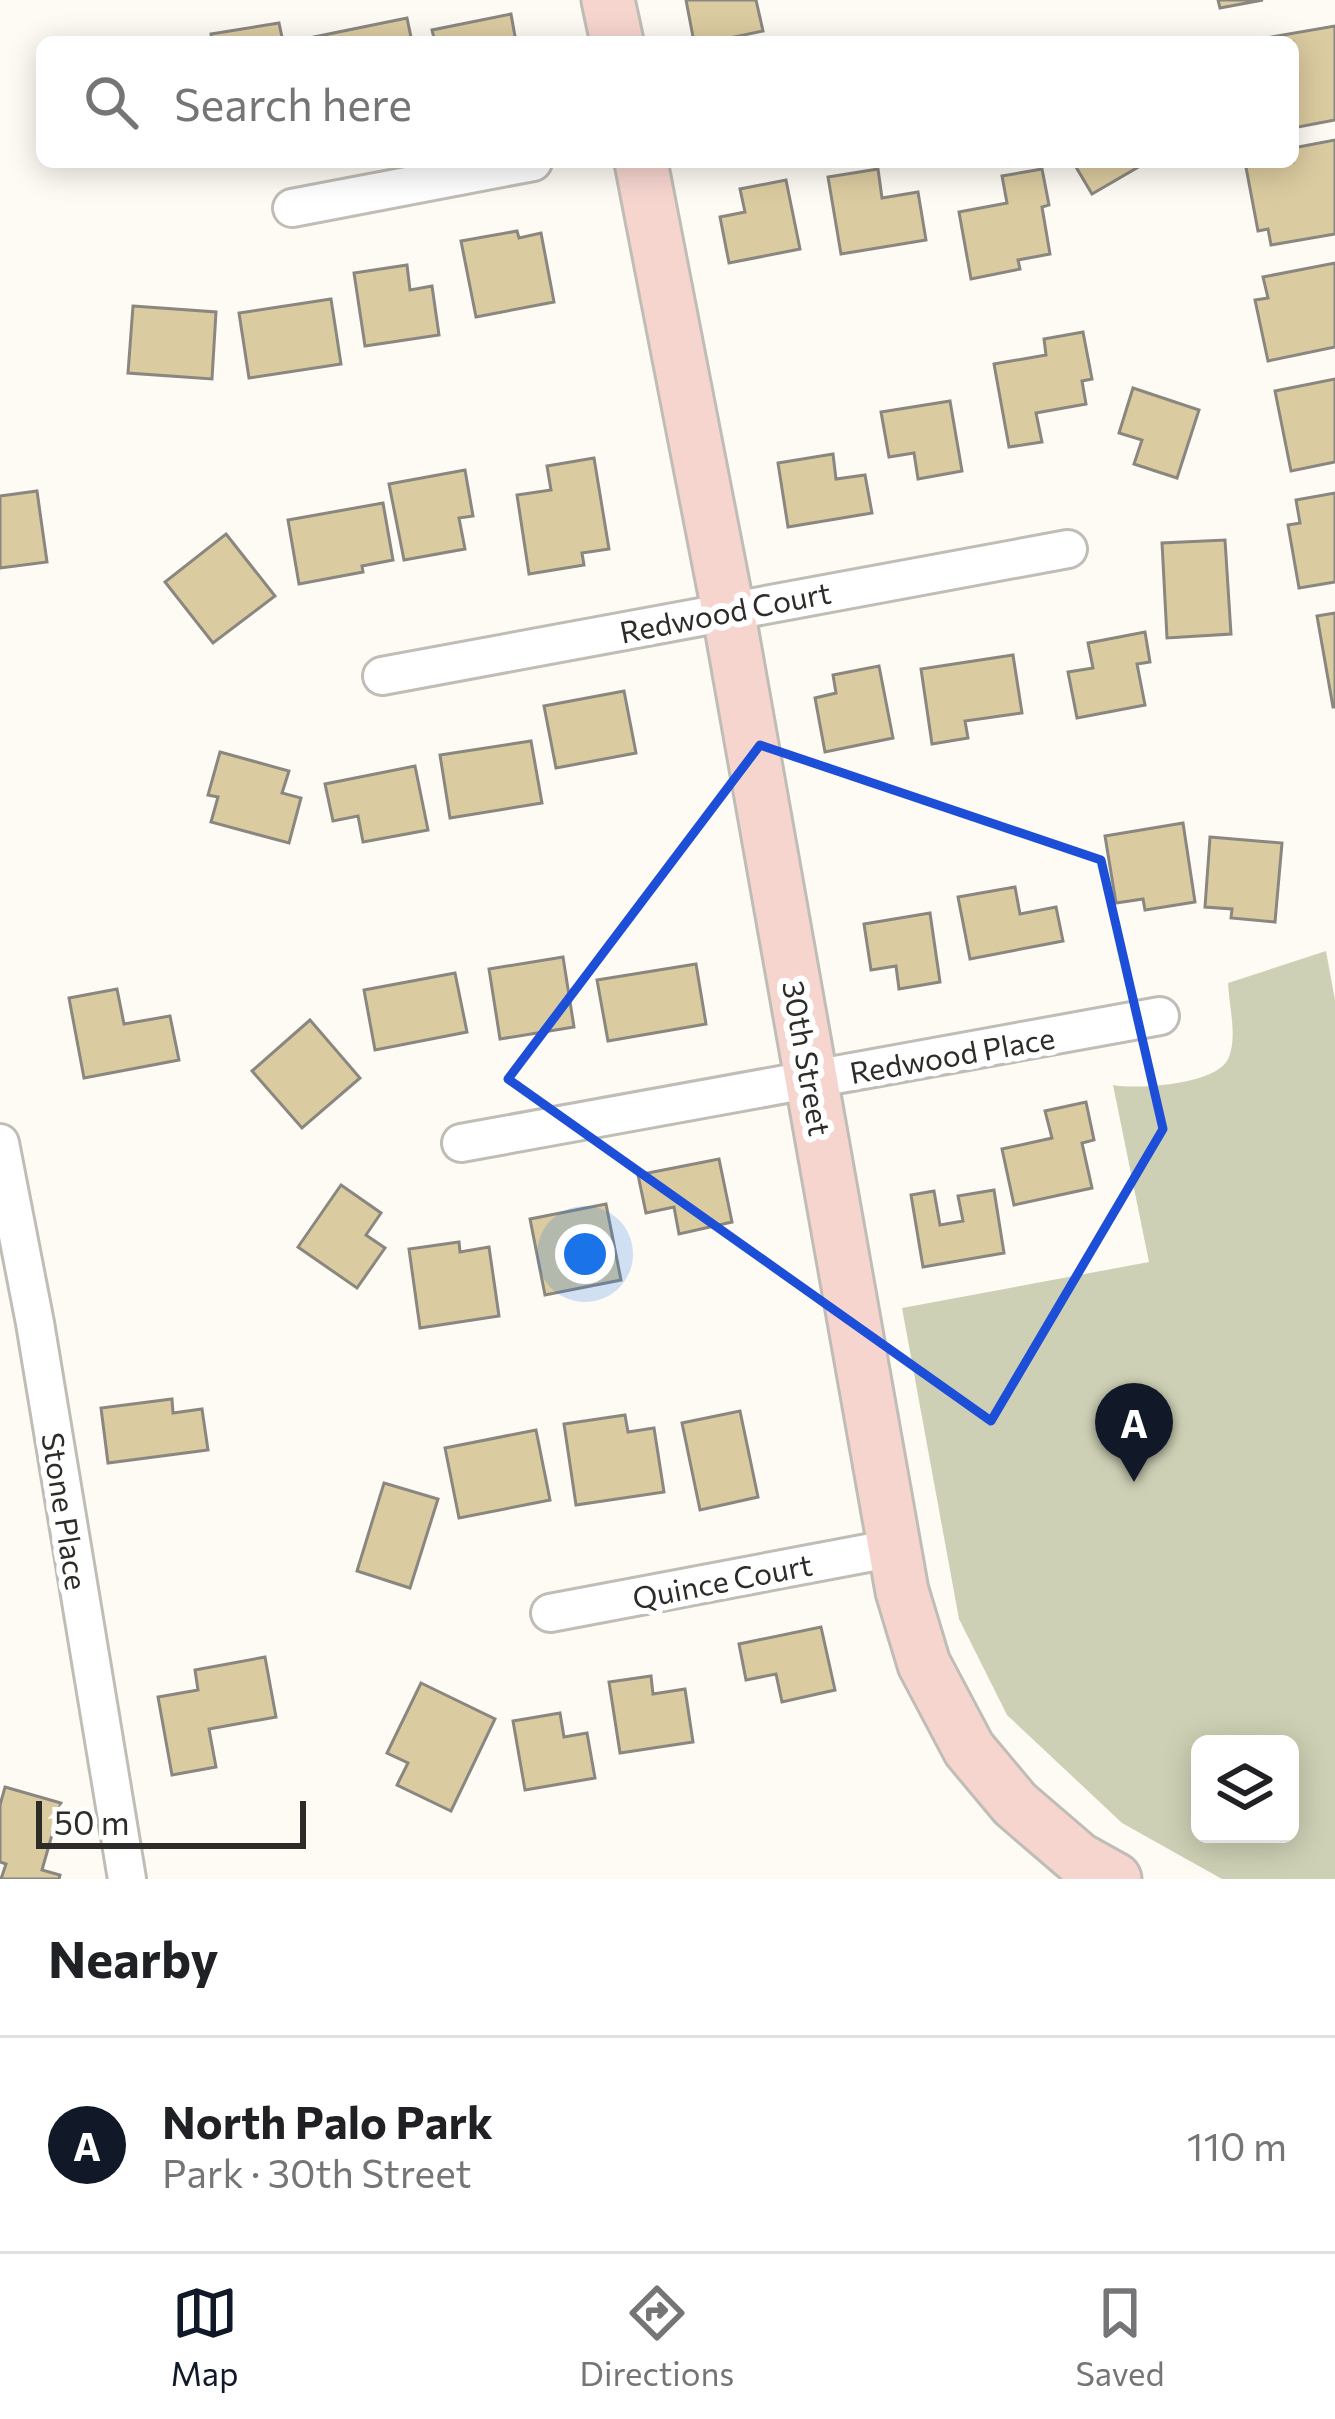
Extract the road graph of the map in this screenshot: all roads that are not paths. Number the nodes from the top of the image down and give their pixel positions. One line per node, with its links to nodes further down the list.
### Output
1 (608, 0): 2 (street)
2 (615, 36)
3 (502, 168): 5 (street)
4 (642, 168): 7 (street, 30th Street)
5 (292, 208)
6 (1068, 548): 7 (street, Redwood Court)
7 (728, 610): 8 (street, Redwood Court); 10 (street, 30th Street)
8 (382, 676)
9 (1160, 1016): 10 (street, Redwood Place)
10 (812, 1080): 12 (street, Redwood Place); 13 (street, 30th Street)
11 (0, 1143): 16 (street, Stone Place)
12 (461, 1144)
13 (894, 1548): 14 (street, Quince Court); 15 (street, 30th Street)
14 (550, 1613)
15 (1087, 1872)
16 (127, 1879)

